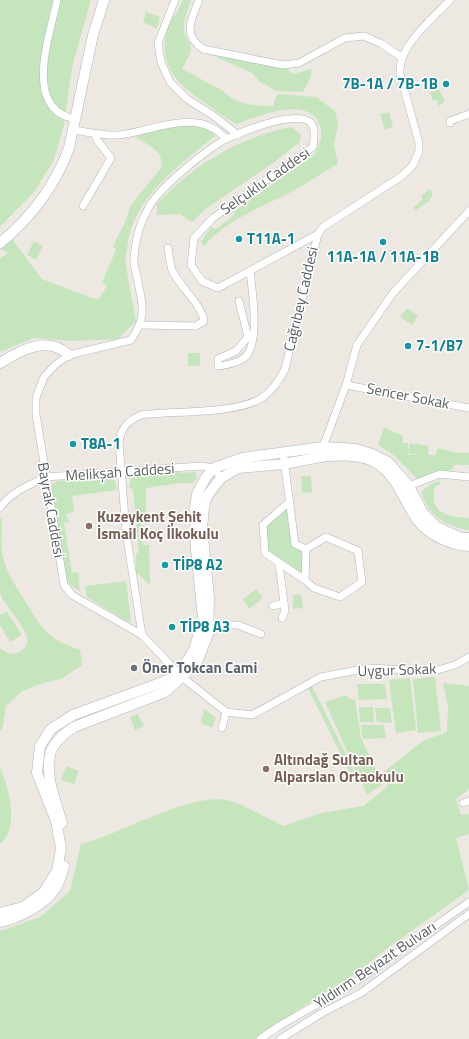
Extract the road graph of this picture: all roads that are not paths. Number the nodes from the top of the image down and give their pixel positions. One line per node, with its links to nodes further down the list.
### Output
1 (58, 0): 8 (street)
2 (104, 0): 8 (street)
3 (176, 0): 12 (street)
4 (199, 0): 6 (street)
5 (450, 0): 6 (street, Cağrıbey Caddesi)
6 (402, 57): 16 (street, Cağrıbey Caddesi)
7 (469, 114): 9 (street)
8 (75, 119): 10 (street)
9 (450, 123)
10 (73, 130): 11 (street); 17 (street)
11 (95, 134): 13 (street); 14 (street)
12 (238, 135): 13 (street, Selçuklu Caddesi); 19 (street, Selçuklu Caddesi)
13 (226, 140): 21 (street, Selçuklu Caddesi)
14 (83, 206)
15 (469, 211): 24 (street)
16 (318, 234): 19 (street, Selçuklu Caddesi); 30 (street, Cağrıbey Caddesi)
17 (0, 243)
18 (168, 248): 21 (street)
19 (250, 271): 20 (street)
20 (239, 301)
21 (140, 325): 22 (street)
22 (69, 355): 23 (street); 32 (street, Bayrak Caddesi)
23 (0, 363)
24 (346, 385): 25 (street, Sencer Sokak); 27 (street)
25 (469, 408)
26 (283, 452): 27 (street); 28 (street); 29 (street)
27 (325, 452): 28 (street); 34 (street)
28 (284, 464): 33 (street); 35 (street)
29 (214, 468): 30 (street, Melikşah Caddesi); 33 (street); 44 (street)
30 (121, 472): 32 (street, Melikşah Caddesi); 46 (street, Cağrıbey Caddesi)
31 (469, 476): 34 (street)
32 (46, 477): 36 (street, Melikşah Caddesi); 46 (street, Bayrak Caddesi)
33 (221, 478): 44 (street)
34 (405, 487): 37 (street)
35 (289, 502): 38 (street); 39 (street)
36 (0, 508)
37 (467, 543)
38 (306, 549): 40 (street); 40 (street)
39 (279, 562): 40 (street); 41 (street)
40 (305, 580)
41 (284, 603): 42 (street); 43 (street)
42 (273, 606)
43 (282, 618)
44 (205, 625): 45 (street); 48 (street)
45 (261, 634)
46 (142, 635): 48 (street, Bayrak Caddesi)
47 (469, 657): 50 (street, Uygur Sokak)
48 (181, 676): 49 (street); 50 (street)
49 (119, 704): 53 (street); 55 (street)
50 (226, 712): 51 (street)
51 (222, 728)
52 (469, 902): 56 (street, Yıldırım Beyazıt Bulvarı)
53 (0, 913)
54 (469, 914): 57 (street, Yıldırım Beyazıt Bulvarı)
55 (0, 922)
56 (260, 1039)
57 (280, 1039)

